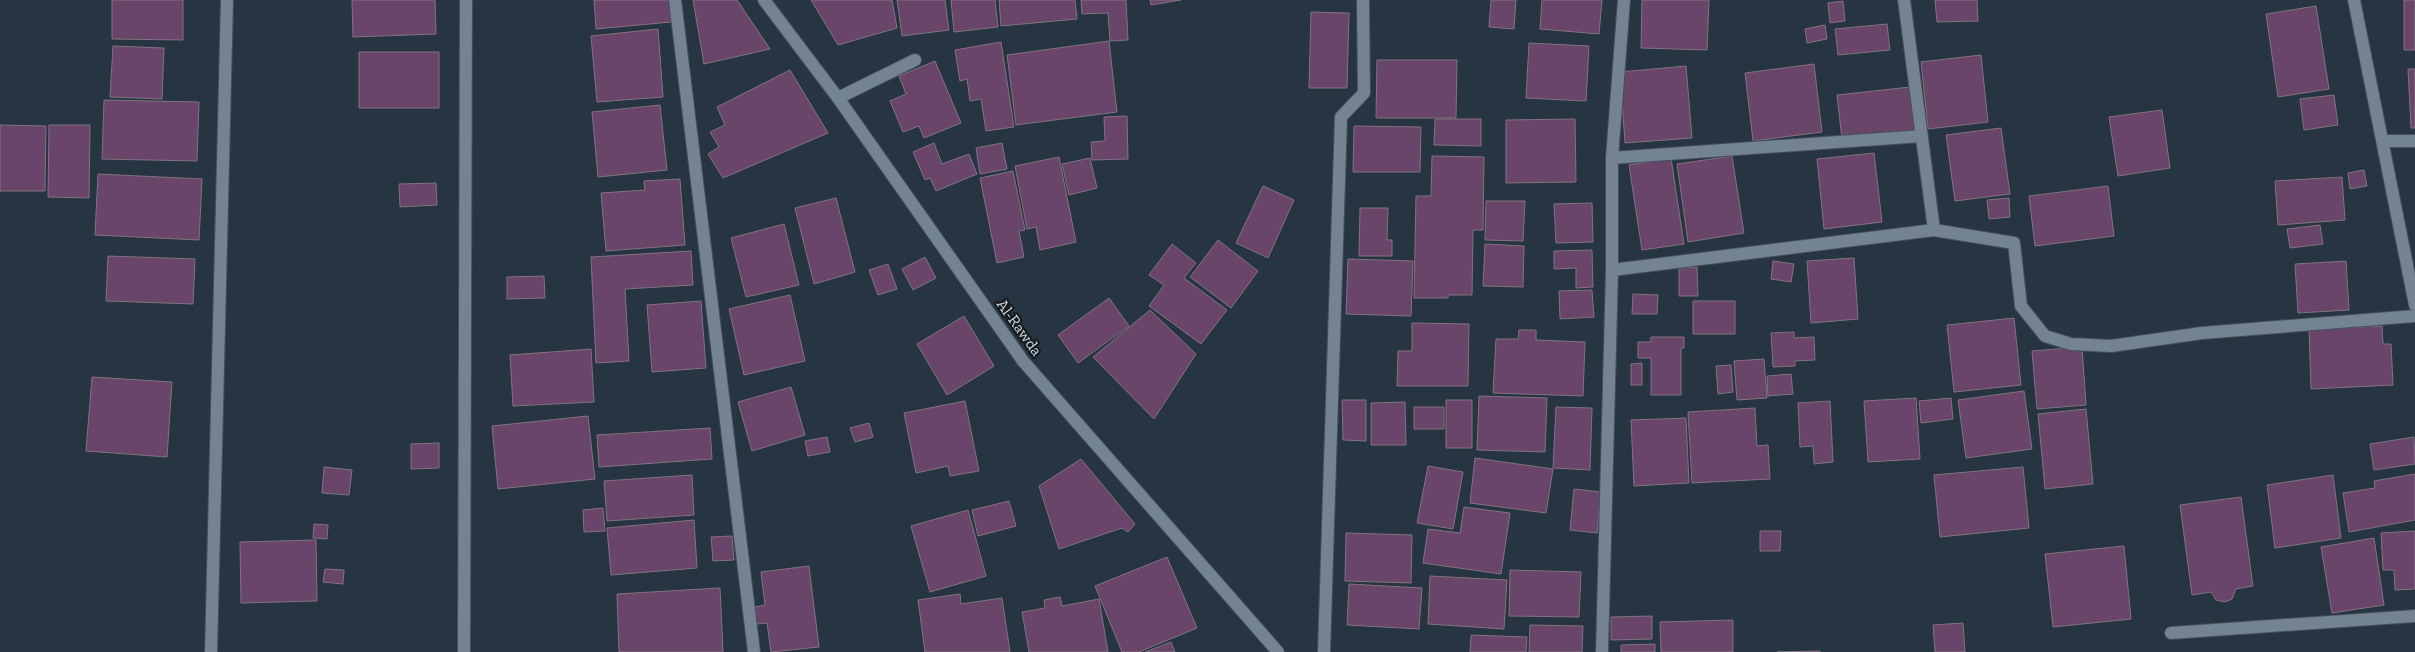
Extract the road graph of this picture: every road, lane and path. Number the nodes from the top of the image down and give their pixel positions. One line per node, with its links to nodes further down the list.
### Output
1 (227, 0): 22 (street)
2 (466, 0): 23 (street)
3 (675, 0): 24 (street)
4 (764, 0): 10 (street, Al-Rawda)
5 (1363, 0): 26 (street)
6 (1624, 0): 14 (street)
7 (1904, 0): 11 (street)
8 (2354, 0): 12 (street)
9 (915, 60): 10 (street)
10 (838, 98): 25 (street, Al-Rawda)
11 (1922, 136): 14 (street); 15 (street)
12 (2383, 141): 13 (street); 16 (street)
13 (2415, 141)
14 (1612, 158): 17 (street)
15 (1934, 230): 17 (street); 19 (street)
16 (2411, 265): 18 (street)
17 (1612, 270): 27 (street)
18 (2415, 305)
19 (2415, 316)
20 (2415, 616): 21 (street)
21 (2171, 633)
22 (211, 652)
23 (464, 652)
24 (754, 652)
25 (1278, 652)
26 (1324, 652)
27 (1602, 652)

